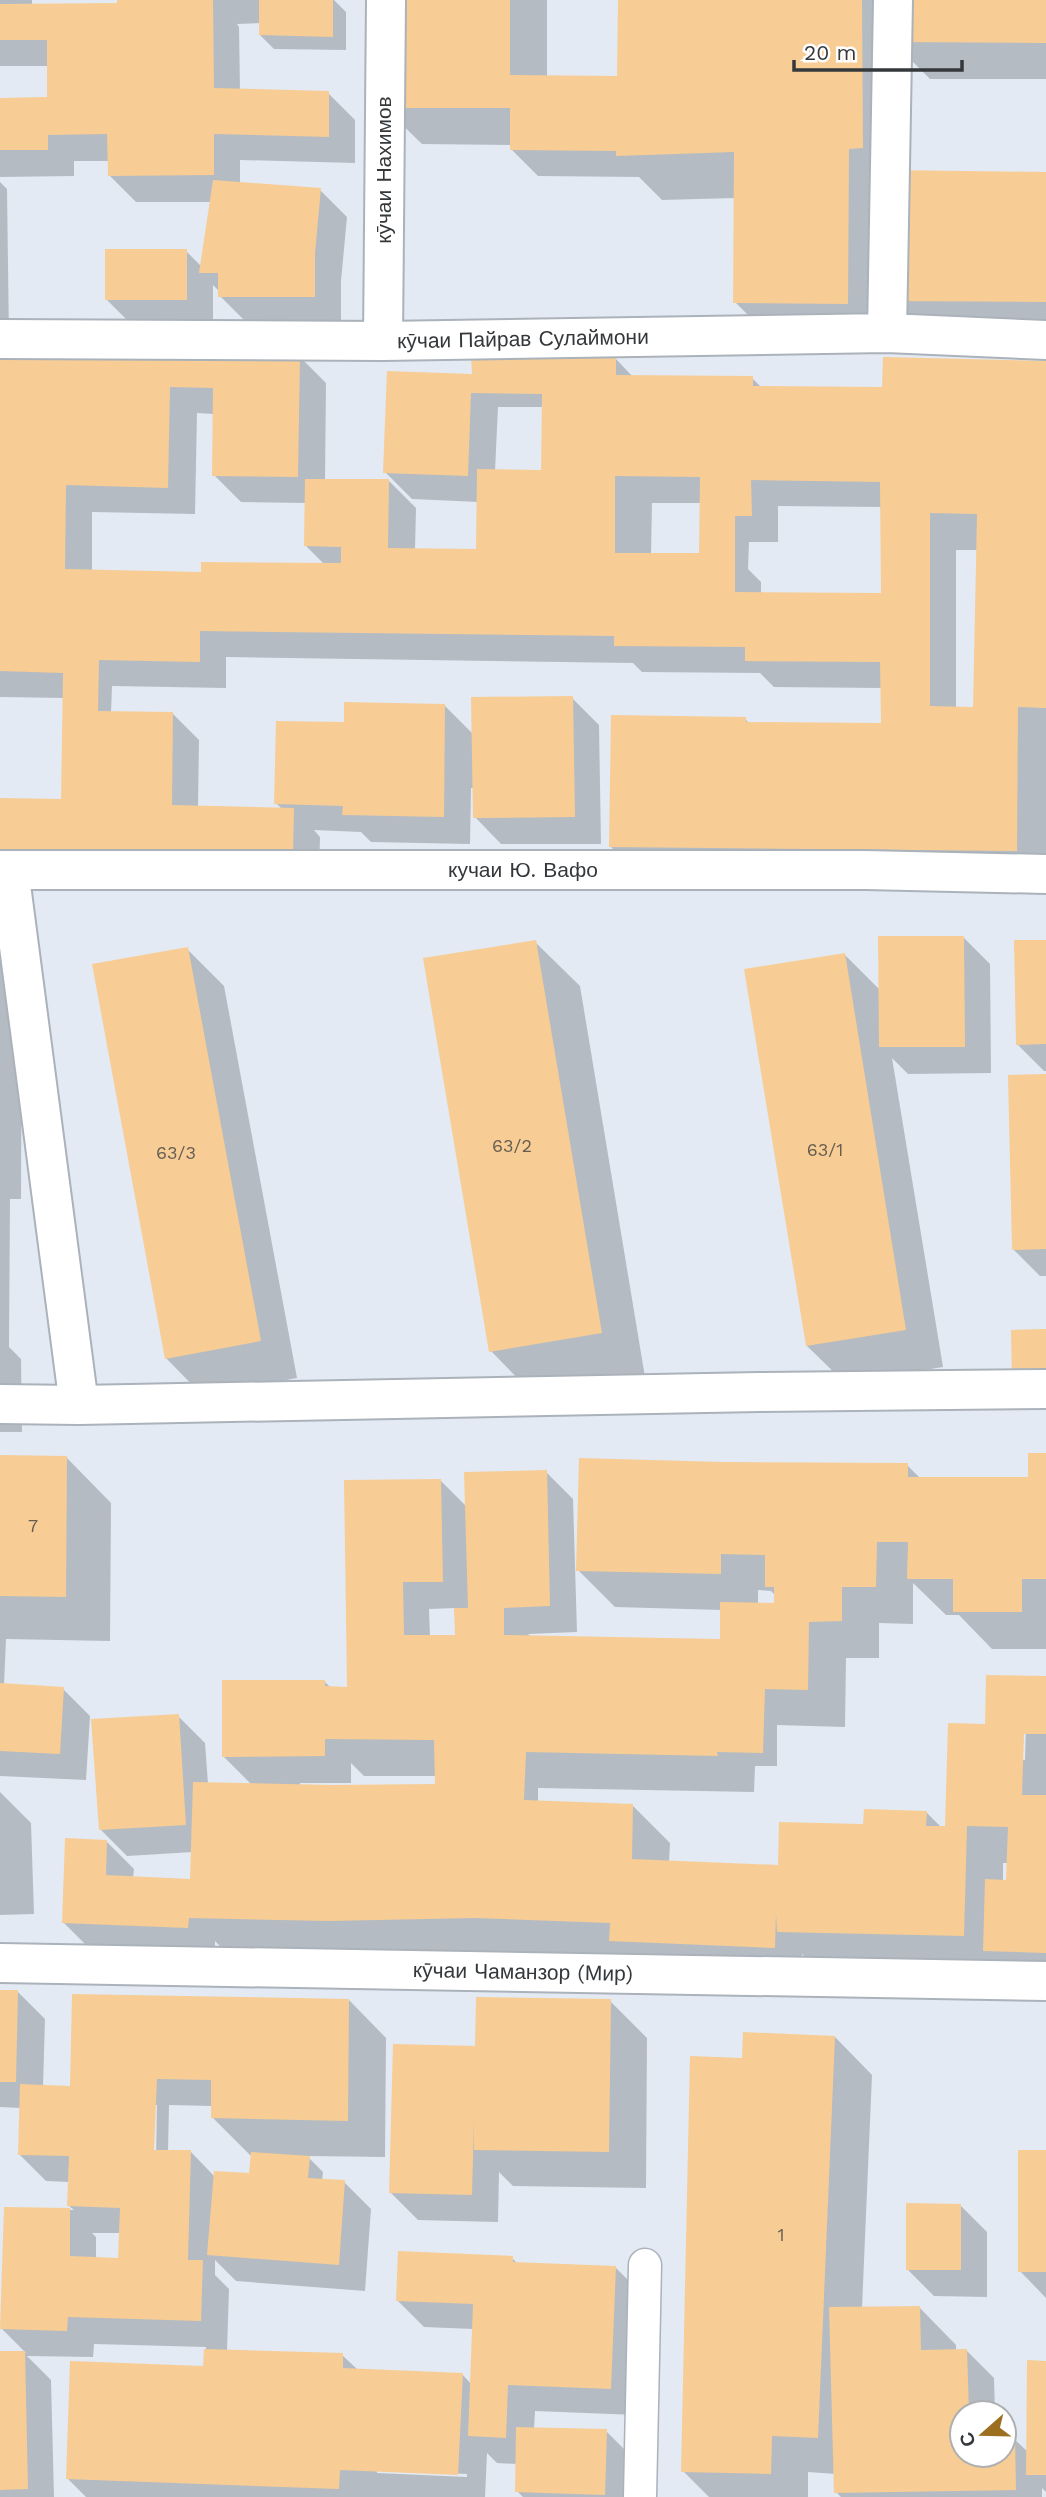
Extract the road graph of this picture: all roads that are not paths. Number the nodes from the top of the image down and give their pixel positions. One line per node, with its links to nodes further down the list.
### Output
1 (386, 0): 6 (street, кӯчаи Нахимов)
2 (892, 0): 3 (street)
3 (887, 333): 5 (street, кӯчаи Пайрав Сулаймони); 6 (street, кӯчаи Пайрав Сулаймони)
4 (0, 339): 6 (street, кӯчаи Пайрав Сулаймони)
5 (1046, 340)
6 (383, 341)
7 (5, 870): 8 (street, кучаи Ю. Вафо); 11 (street)
8 (1046, 874)
9 (1046, 1389): 11 (street)
10 (0, 1404): 11 (street)
11 (79, 1405)
12 (0, 1963): 13 (street, кӯчаи Чаманзор (Мир))
13 (1046, 1981)
14 (645, 2265): 15 (lane)
15 (640, 2497)

